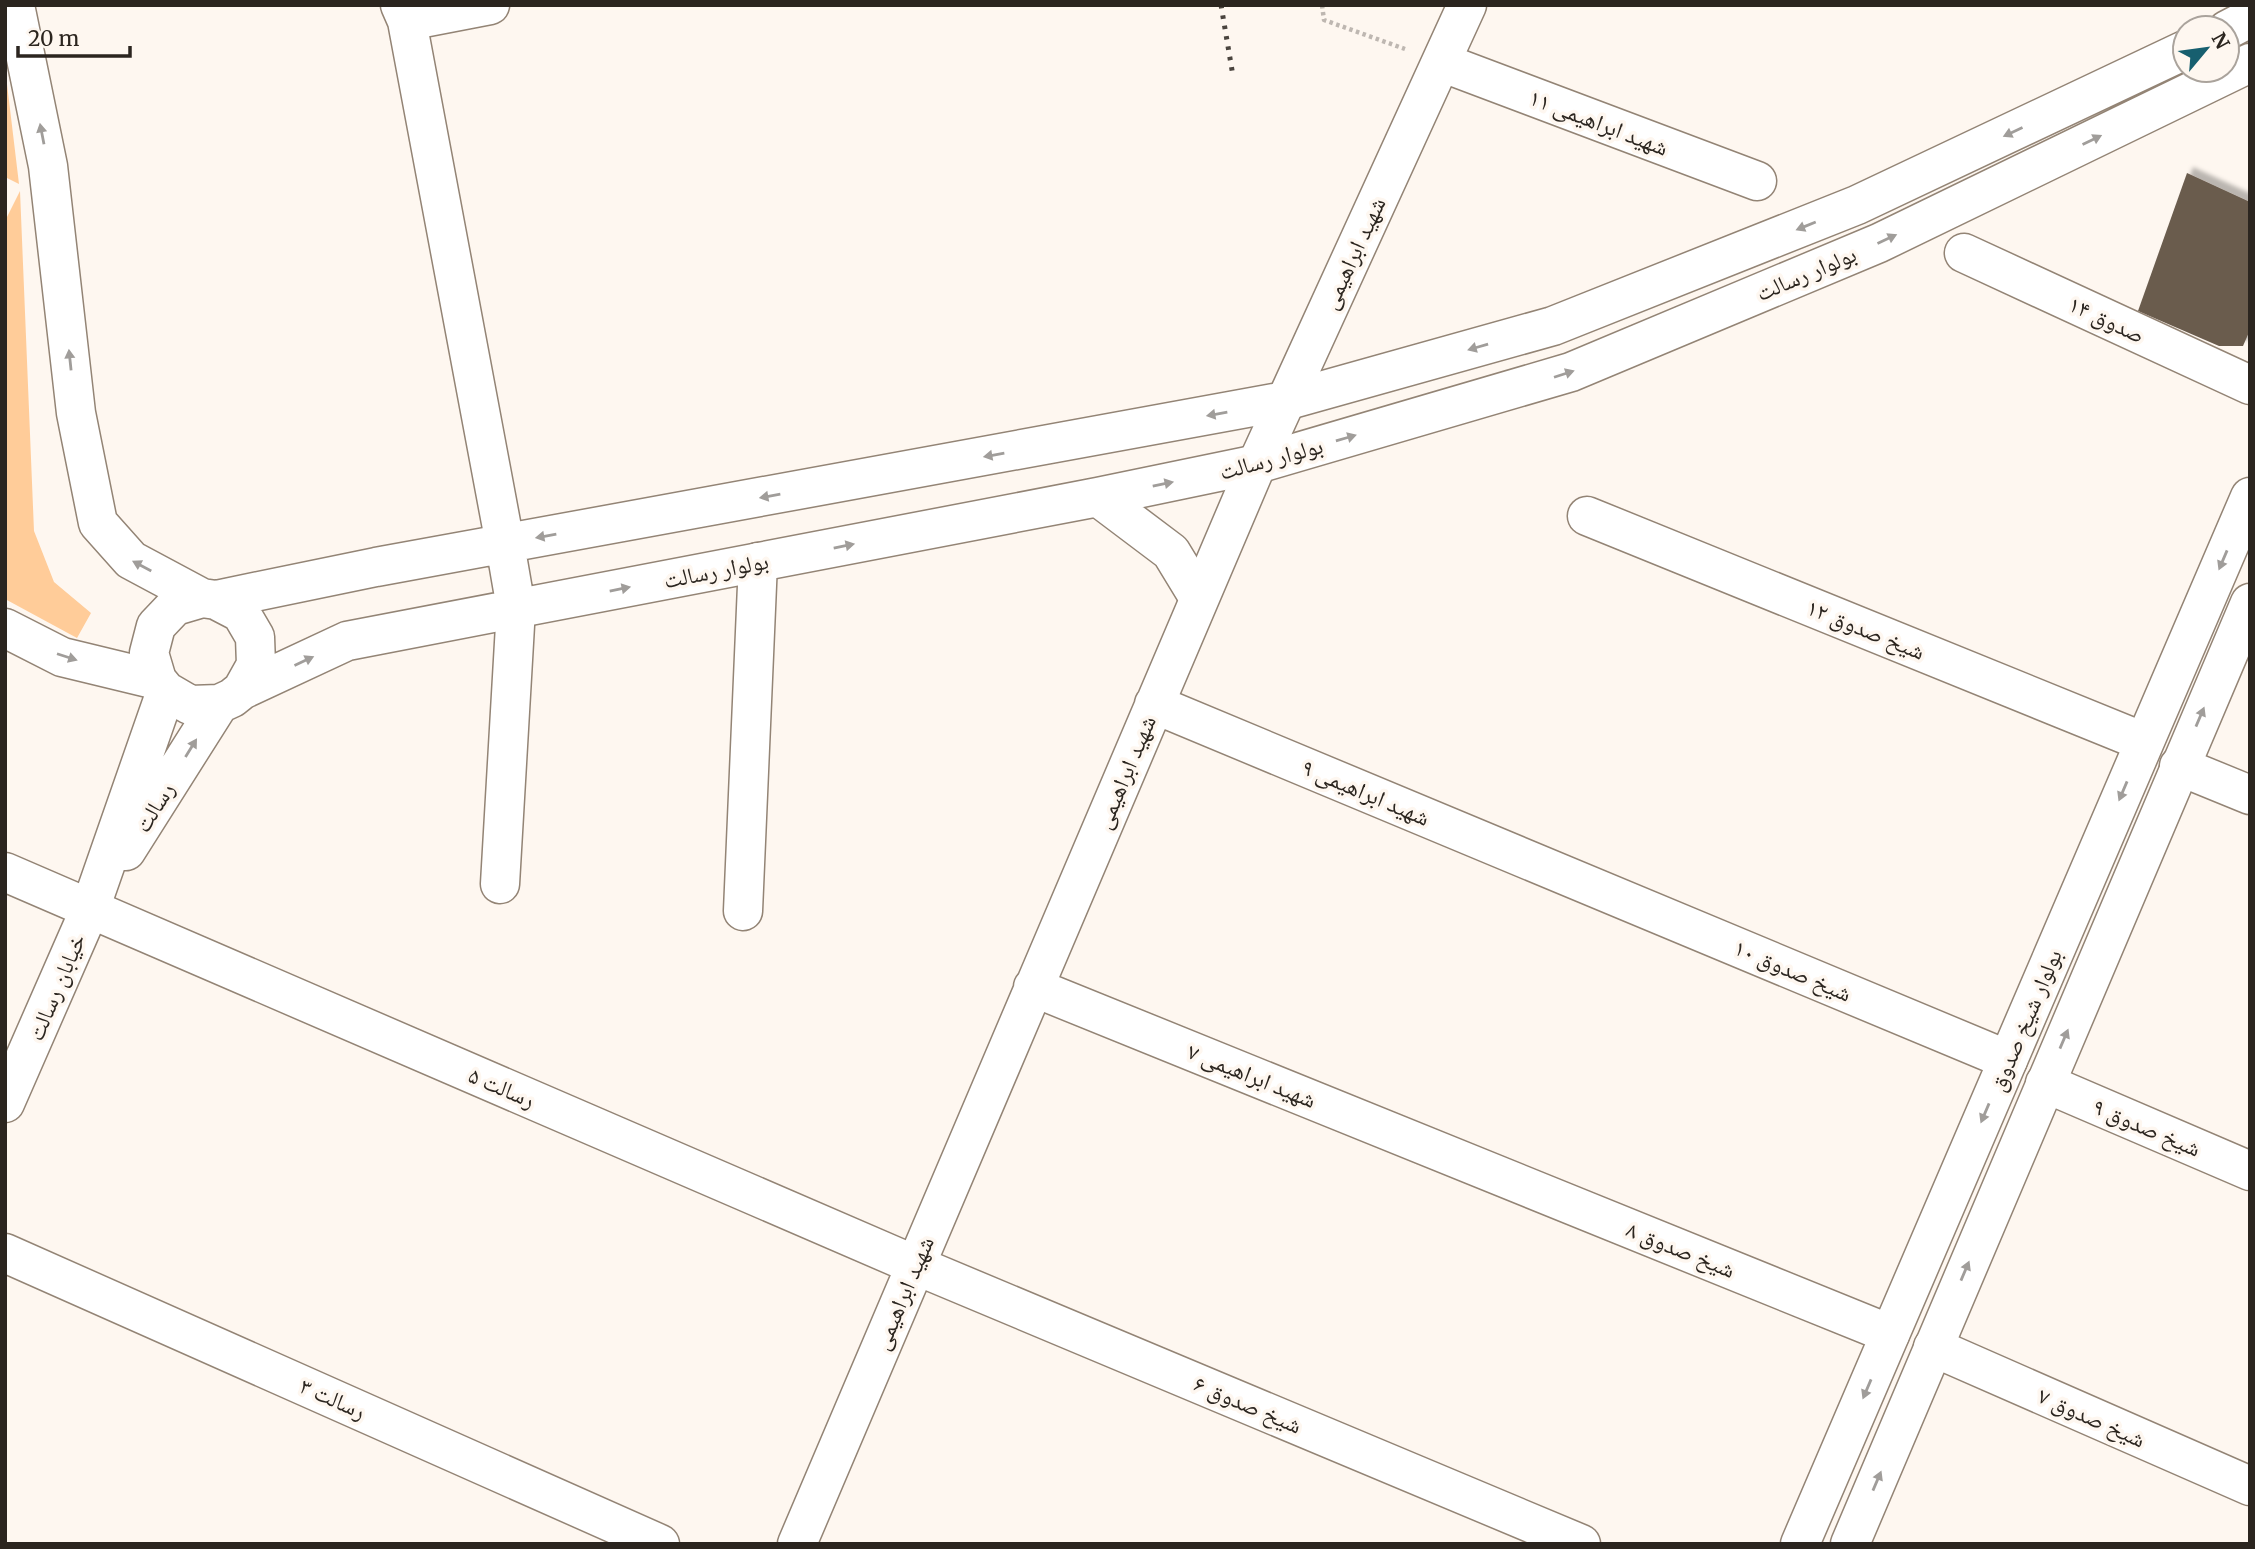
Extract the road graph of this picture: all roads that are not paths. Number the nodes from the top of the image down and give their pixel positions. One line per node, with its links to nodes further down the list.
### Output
1 (15, 5): 19 (street, one-way to 1)
2 (490, 5): 4 (street)
3 (1466, 5): 6 (street, شهید ابراهیمی)
4 (403, 13): 16 (street)
5 (2171, 57): 11 (street, بولوار رسالت, one-way to 11)
6 (1441, 62): 8 (street, شهید ابراهیمی ۱۱); 11 (street, شهید ابراهیمی)
7 (2250, 63): 12 (street, بولوار رسالت, one-way to 7)
8 (1758, 181)
9 (1964, 253): 10 (street, صدوق ۱۴)
10 (2250, 385)
11 (1284, 401): 12 (street, شهید ابراهیمی); 16 (street, بولوار رسالت, one-way to 16)
12 (1257, 464): 13 (street, بولوار رسالت, one-way to 12); 18 (street, شهید ابراهیمی)
13 (1098, 497): 17 (street, بولوار رسالت, one-way to 13); 18 (street)
14 (2250, 497): 26 (street, بولوار شیخ صدوق, one-way to 26)
15 (1587, 516): 26 (street, شیخ صدوق ۱۲)
16 (505, 544): 19 (street, بولوار رسالت); 21 (street)
17 (758, 562): 21 (street, بولوار رسالت, one-way to 17); 33 (street)
18 (1199, 598): 25 (street, شهید ابراهیمی)
19 (209, 599): 23 (street); 24 (street)
20 (2250, 603): 27 (street, بولوار شیخ صدوق, one-way to 20)
21 (516, 608): 24 (street, بولوار رسالت, one-way to 21); 31 (street)
22 (5, 628): 23 (street, one-way to 23)
23 (161, 686): 24 (street); 32 (street)
24 (230, 697): 32 (street, رسالت, one-way to 24)
25 (1154, 704): 30 (street, شهید ابراهیمی ۹); 34 (street, شهید ابراهیمی)
26 (2144, 742): 35 (street, بولوار شیخ صدوق, one-way to 35)
27 (2179, 766): 28 (street); 36 (street, بولوار شیخ صدوق, one-way to 27)
28 (2250, 795)
29 (5, 873): 32 (street, رسالت ۵)
30 (1577, 880): 35 (street, شیخ صدوق ۱۰)
31 (500, 884)
32 (90, 909): 37 (street, خیابان رسالت); 41 (street, رسالت ۵)
33 (743, 911)
34 (1033, 987): 38 (street, شهید ابراهیمی ۷); 41 (street, شهید ابراهیمی)
35 (2008, 1060): 42 (street, بولوار شیخ صدوق, one-way to 42)
36 (2045, 1083): 39 (street, شیخ صدوق ۹); 43 (street, بولوار شیخ صدوق, one-way to 36)
37 (5, 1103)
38 (1471, 1163): 42 (street, شیخ صدوق ۸)
39 (2250, 1171)
40 (5, 1253): 46 (street, رسالت ۳)
41 (915, 1265): 45 (street, شیخ صدوق ۶); 47 (street, شهید ابراهیمی)
42 (1890, 1335): 49 (street, بولوار شیخ صدوق, one-way to 49)
43 (1933, 1347): 44 (street, شیخ صدوق ۷); 50 (street, بولوار شیخ صدوق, one-way to 43)
44 (2250, 1486)
45 (1522, 1532): 48 (street, شیخ صدوق ۶)
46 (660, 1544)
47 (797, 1544)
48 (1581, 1544)
49 (1800, 1544)
50 (1850, 1544)

